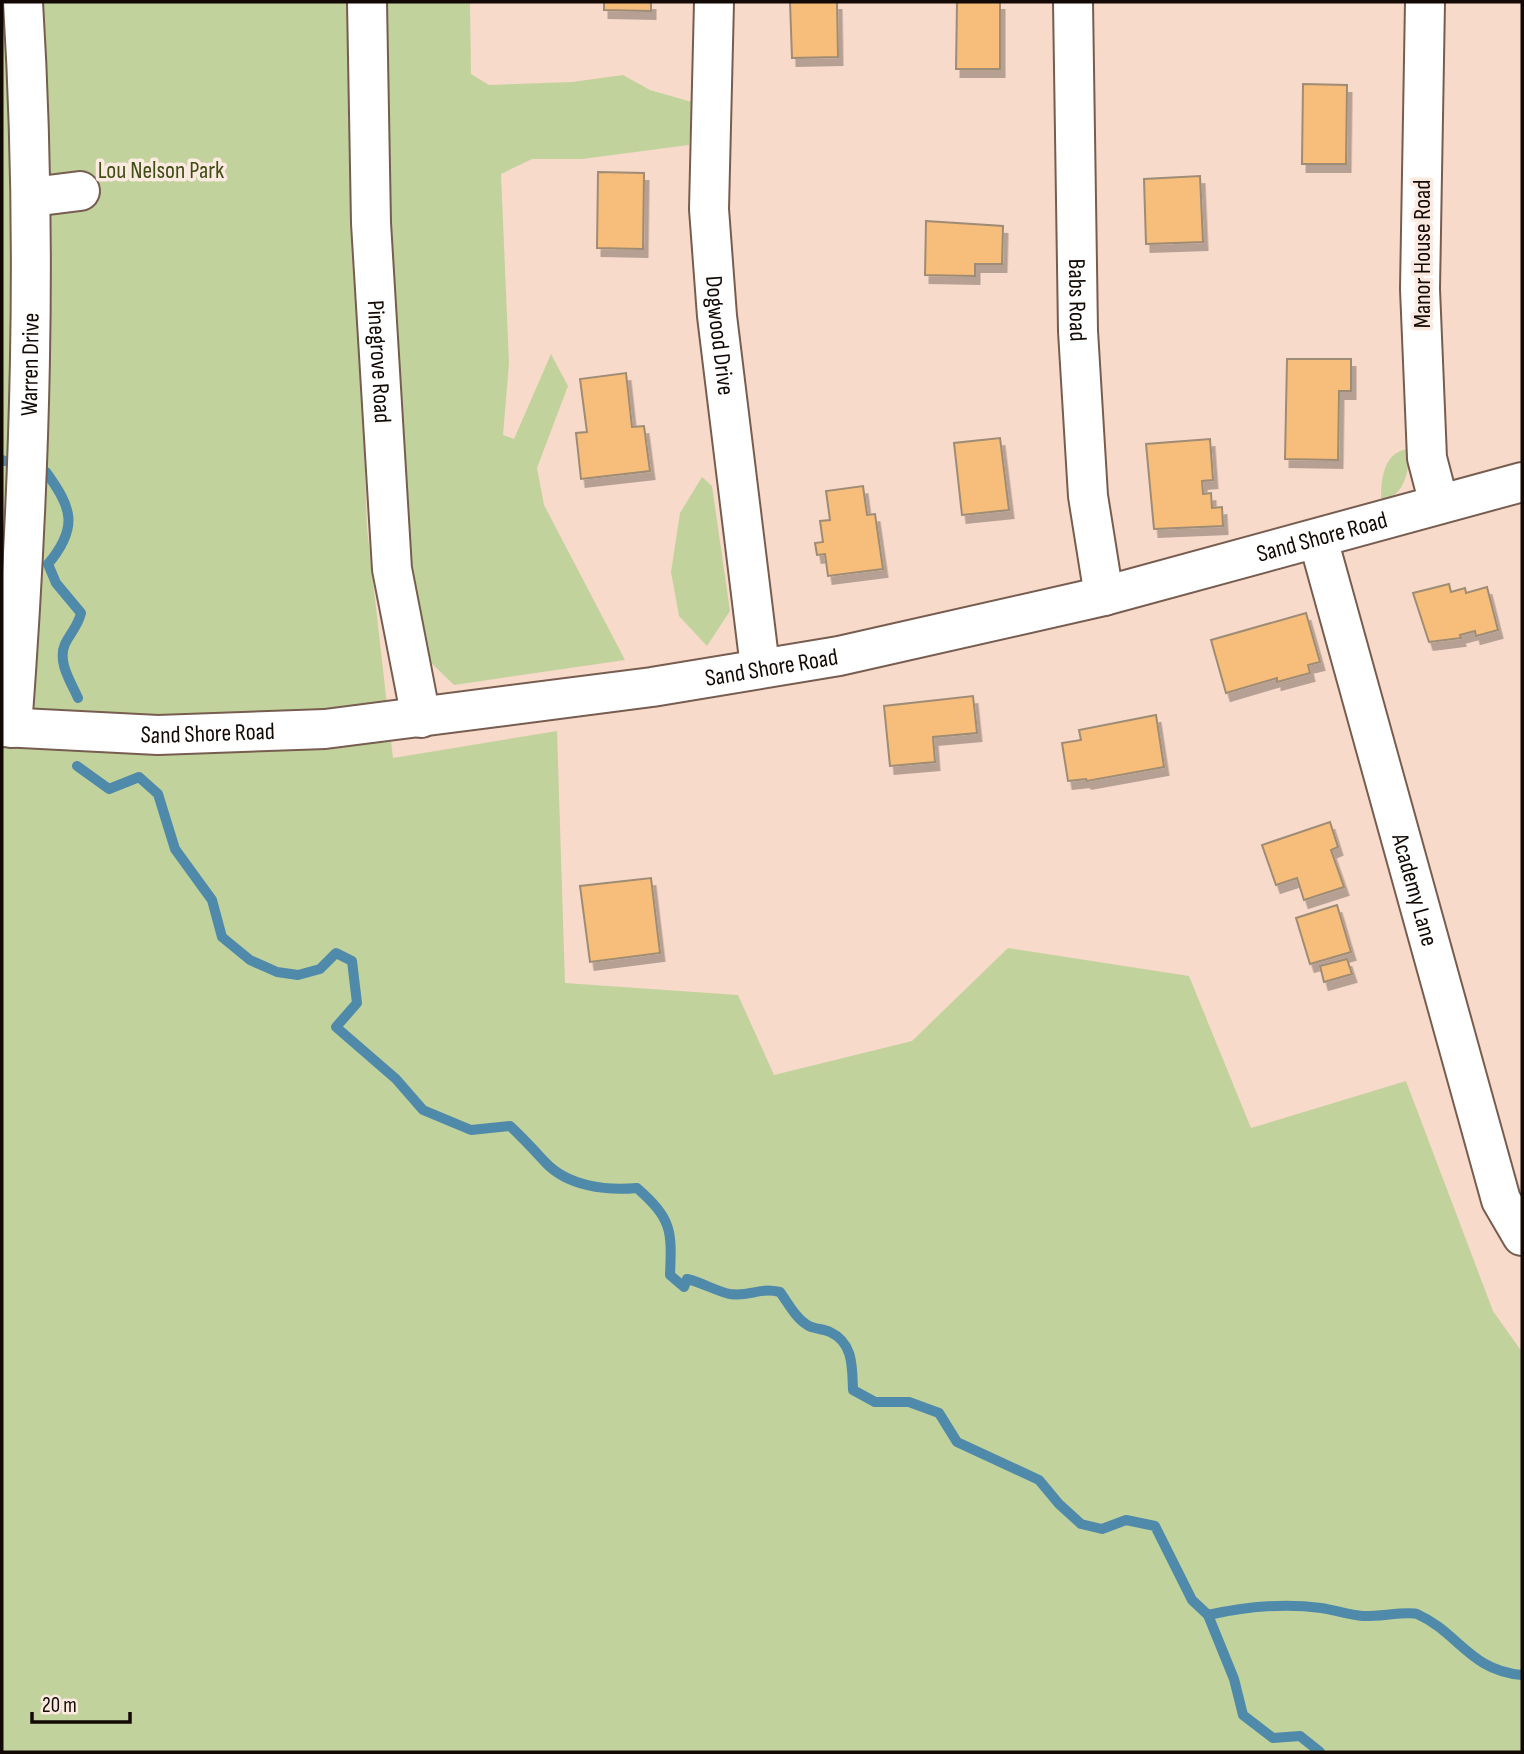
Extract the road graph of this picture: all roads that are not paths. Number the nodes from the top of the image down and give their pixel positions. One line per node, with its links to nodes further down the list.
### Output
1 (23, 2): 7 (street, Warren Drive)
2 (367, 2): 13 (street, Pinegrove Road)
3 (714, 2): 12 (street, Dogwood Drive)
4 (1073, 2): 11 (street, Babs Road)
5 (1425, 2): 9 (street, Manor House Road)
6 (80, 191): 7 (street)
7 (32, 197): 14 (street, Warren Drive)
8 (1522, 482): 9 (street, Sand Shore Road)
9 (1439, 504): 10 (street, Sand Shore Road)
10 (1318, 539): 11 (street, Sand Shore Road); 15 (street, Academy Lane)
11 (1104, 596): 12 (street, Sand Shore Road)
12 (760, 667): 13 (street, Sand Shore Road)
13 (422, 719): 14 (street, Sand Shore Road)
14 (7, 728)
15 (1522, 1236)

